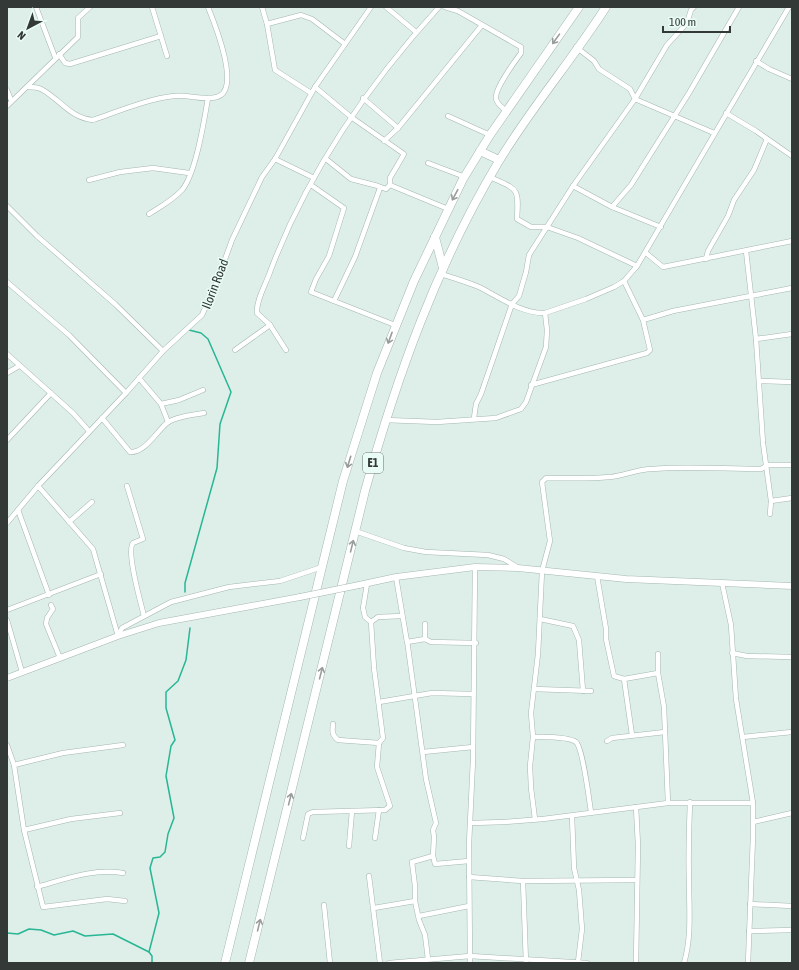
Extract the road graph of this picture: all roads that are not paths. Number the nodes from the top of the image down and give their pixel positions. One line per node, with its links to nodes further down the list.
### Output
1 (36, 7): 21 (street)
2 (90, 7): 21 (street)
3 (152, 7): 18 (street)
4 (208, 7): 29 (street)
5 (262, 7): 15 (street)
6 (371, 7): 19 (street, Ilorin Road)
7 (386, 7): 17 (street)
8 (439, 7): 17 (street)
9 (445, 7): 16 (street)
10 (579, 7): 34 (highway, E1, one-way to 34)
11 (739, 7): 37 (street)
12 (789, 7): 23 (street)
13 (602, 8): 20 (highway, E1)
14 (691, 8): 31 (street)
15 (267, 24): 19 (street); 28 (street)
16 (482, 25): 34 (street); 39 (street)
17 (416, 32): 30 (street)
18 (161, 36): 21 (street); 22 (street)
19 (345, 44): 26 (street, Ilorin Road)
20 (576, 47): 31 (street); 48 (highway, E1)
21 (57, 56): 25 (street)
22 (167, 56)
23 (756, 61): 24 (street); 35 (street)
24 (792, 79)
25 (28, 87): 29 (street); 32 (street)
26 (315, 87): 28 (street, Ilorin Road); 38 (street)
27 (7, 90): 32 (street)
28 (311, 93): 46 (street, Ilorin Road)
29 (208, 98): 50 (street)
30 (363, 98): 38 (street); 39 (street)
31 (635, 99): 37 (street); 57 (street)
32 (11, 100): 33 (street)
33 (7, 106)
34 (506, 111): 41 (highway, E1)
35 (726, 113): 40 (street); 42 (street)
36 (448, 116): 41 (street)
37 (674, 116): 40 (street); 60 (street)
38 (351, 117): 43 (street); 47 (street)
39 (398, 128): 43 (street)
40 (714, 133): 64 (street)
41 (490, 135): 44 (highway, E1)
42 (767, 139): 45 (street); 69 (street)
43 (384, 142): 56 (street)
44 (480, 151): 48 (highway); 51 (highway, E1)
45 (792, 156)
46 (275, 159): 53 (street); 86 (street, Ilorin Road)
47 (326, 159): 53 (street); 58 (street)
48 (499, 160): 52 (highway, E1)
49 (428, 163): 51 (street)
50 (189, 173): 54 (street); 62 (street)
51 (465, 177): 61 (highway, E1, one-way to 61)
52 (490, 177): 63 (street); 71 (highway, E1)
53 (314, 178): 55 (street)
54 (89, 180)
55 (310, 185): 76 (street); 80 (street)
56 (390, 185): 58 (street); 61 (street)
57 (574, 186): 60 (street); 63 (street)
58 (380, 188): 76 (street)
59 (7, 206): 86 (street)
60 (612, 207): 64 (street)
61 (448, 209): 65 (highway, E1)
62 (149, 214)
63 (547, 227): 70 (street); 77 (street)
64 (661, 227): 68 (street)
65 (435, 237): 71 (highway); 81 (highway, E1)
66 (792, 241): 67 (street)
67 (746, 251): 69 (street); 75 (street)
68 (646, 253): 69 (street); 70 (street)
69 (706, 259)
70 (637, 266): 72 (street)
71 (442, 271): 77 (street); 101 (highway, E1)
72 (624, 281): 78 (street); 79 (street)
73 (7, 282): 96 (street)
74 (792, 288): 75 (street)
75 (752, 296): 79 (street); 83 (street)
76 (334, 301): 81 (street)
77 (512, 304): 78 (street); 100 (street)
78 (545, 313): 93 (street)
79 (643, 320): 93 (street)
80 (270, 325): 84 (street); 85 (street)
81 (395, 325): 117 (highway, E1, one-way to 117)
82 (792, 334): 83 (street)
83 (756, 338): 91 (street)
84 (235, 350)
85 (286, 350)
86 (163, 351): 90 (street, Ilorin Road)
87 (7, 354): 88 (street)
88 (19, 366): 89 (street); 95 (street)
89 (7, 373)
90 (139, 378): 96 (street, Ilorin Road); 97 (street)
91 (760, 381): 92 (street); 106 (street)
92 (792, 382)
93 (531, 385): 100 (street)
94 (203, 390): 97 (street)
95 (51, 393): 103 (street); 104 (street)
96 (126, 393): 99 (street, Ilorin Road)
97 (161, 404): 102 (street)
98 (204, 412): 102 (street)
99 (102, 418): 102 (street); 103 (street, Ilorin Road)
100 (474, 418): 101 (street)
101 (385, 420): 116 (highway, E1)
102 (168, 422)
103 (89, 431): 107 (street, Ilorin Road)
104 (7, 440)
105 (792, 465): 106 (street)
106 (768, 466): 110 (street); 120 (street)
107 (38, 486): 112 (street, Ilorin Road); 114 (street)
108 (127, 486): 130 (street)
109 (792, 498): 110 (street)
110 (771, 501): 113 (street)
111 (92, 502): 114 (street)
112 (18, 510): 115 (street, Ilorin Road); 127 (street)
113 (770, 514)
114 (69, 522): 121 (street)
115 (7, 523)
116 (355, 531): 119 (street); 209 (highway, E1, one-way to 116)
117 (322, 567): 130 (street); 208 (highway, E1)
118 (475, 567): 119 (main road); 123 (main road); 139 (street)
119 (518, 568): 120 (main road)
120 (542, 571): 122 (main road); 132 (street)
121 (101, 574): 127 (street); 136 (street)
122 (597, 576): 124 (main road); 147 (street)
123 (396, 577): 125 (main road); 131 (street)
124 (722, 583): 126 (main road); 140 (street)
125 (367, 584): 134 (street); 136 (main road, bridge)
126 (792, 586)
127 (48, 595): 129 (street)
128 (51, 605): 143 (street)
129 (7, 610)
130 (144, 616): 136 (street)
131 (402, 616): 134 (street); 138 (street)
132 (540, 619): 148 (street); 149 (street)
133 (7, 620): 144 (street)
134 (371, 622): 153 (street)
135 (425, 624): 137 (street)
136 (118, 636): 143 (main road)
137 (426, 639): 138 (street); 139 (street)
138 (407, 640): 152 (street)
139 (476, 643): 151 (street)
140 (732, 653): 142 (street); 159 (street)
141 (658, 654): 145 (street)
142 (792, 657)
143 (60, 658): 144 (main road)
144 (22, 672): 146 (main road)
145 (658, 673): 147 (street); 155 (street)
146 (7, 678)
147 (624, 679): 157 (street)
148 (534, 689): 149 (street); 158 (street)
149 (583, 690): 150 (street)
150 (591, 691)
151 (473, 694): 152 (street); 164 (street)
152 (416, 696): 153 (street); 165 (street)
153 (379, 702): 161 (street)
154 (333, 724): 161 (street)
155 (665, 732): 157 (street); 168 (street)
156 (792, 732): 159 (street)
157 (632, 735): 160 (street)
158 (532, 737): 173 (street); 177 (street)
159 (743, 737): 169 (street)
160 (607, 741)
161 (379, 742): 171 (street)
162 (7, 745): 166 (street)
163 (123, 745): 166 (street)
164 (473, 748): 165 (street); 179 (street)
165 (423, 752): 184 (street)
166 (11, 762): 180 (street)
167 (690, 802): 168 (street); 169 (street); 216 (street)
168 (668, 803): 170 (street)
169 (753, 803): 178 (street)
170 (636, 807): 173 (street); 189 (street)
171 (379, 810): 172 (street); 182 (street)
172 (352, 812): 181 (street); 183 (street)
173 (591, 812): 176 (street)
174 (120, 813): 180 (street)
175 (792, 813): 178 (street)
176 (572, 816): 177 (street); 191 (street)
177 (535, 819): 179 (street)
178 (753, 822): 195 (street)
179 (471, 823): 185 (street)
180 (24, 830): 192 (street)
181 (302, 838)
182 (375, 838)
183 (349, 846)
184 (432, 856): 185 (street); 194 (street)
185 (469, 861): 188 (street)
186 (123, 872): 192 (street)
187 (369, 876): 199 (street)
188 (469, 877): 190 (street); 197 (street)
189 (636, 880): 191 (street); 215 (street)
190 (524, 881): 191 (street); 206 (street)
191 (577, 881): 207 (street)
192 (37, 887): 193 (street)
193 (124, 901)
194 (415, 901): 199 (street); 200 (street)
195 (750, 904): 198 (street); 202 (street)
196 (324, 905): 210 (street)
197 (469, 906): 200 (street); 203 (street)
198 (792, 906)
199 (374, 908): 211 (street)
200 (419, 916): 204 (street)
201 (792, 930): 202 (street)
202 (749, 931): 217 (street)
203 (470, 956): 204 (street); 205 (street); 213 (street)
204 (428, 959): 212 (street)
205 (506, 961): 206 (street)
206 (526, 961): 207 (street)
207 (578, 962): 214 (street)
208 (225, 963)
209 (249, 963)
210 (330, 963)
211 (380, 963)
212 (389, 963)
213 (470, 963)
214 (587, 963)
215 (636, 963)
216 (684, 963)
217 (748, 963)

